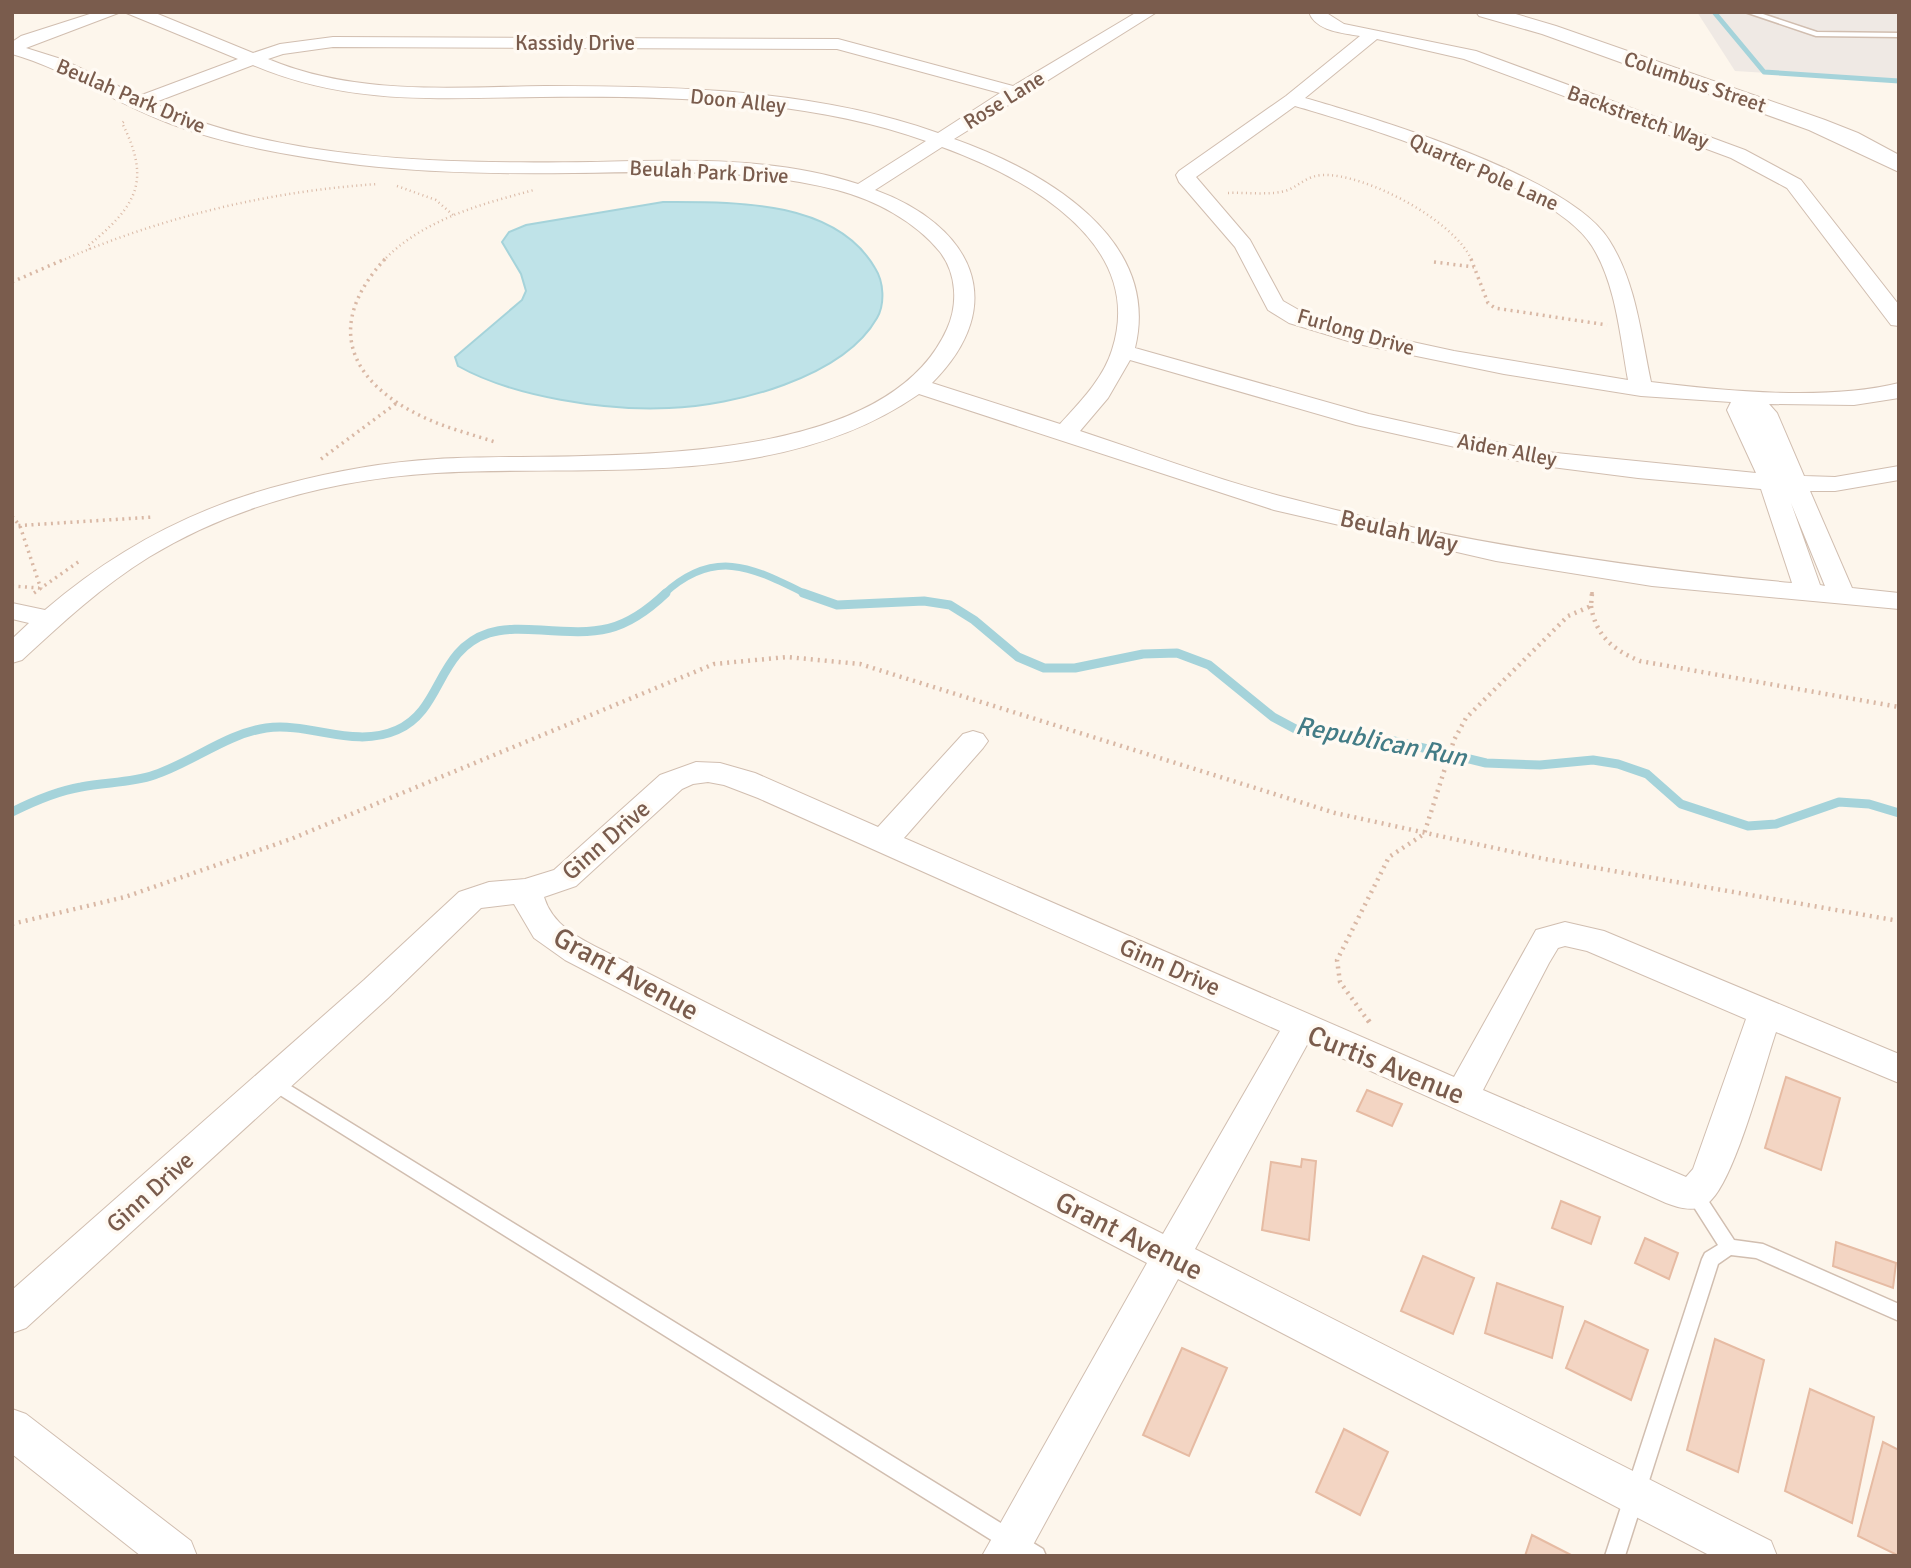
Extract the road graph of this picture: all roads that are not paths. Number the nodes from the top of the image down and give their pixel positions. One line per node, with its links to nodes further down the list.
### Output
1 (113, 12): 10 (street)
2 (132, 12): 11 (street, Doon Alley)
3 (1149, 12): 12 (street, Rose Lane)
4 (1317, 12): 8 (street, Backstretch Way)
5 (1486, 12): 17 (street, Columbus Street)
6 (1514, 12): 16 (street, Columbus Street)
7 (1749, 12): 9 (lane)
8 (1372, 35): 13 (street, Furlong Drive); 19 (street, Backstretch Way)
9 (1899, 35)
10 (12, 49): 14 (street, Beulah Park Drive)
11 (250, 60): 12 (street, Kassidy Drive); 14 (street, Kassidy Drive); 15 (street, Doon Alley)
12 (1015, 92): 15 (street, Rose Lane)
13 (1292, 100): 22 (street, Quarter Pole Lane); 22 (street, Furlong Drive)
14 (139, 102): 18 (street, Beulah Park Drive)
15 (940, 141): 18 (street, Rose Lane); 20 (street, Doon Alley)
16 (1899, 152)
17 (1899, 165)
18 (860, 191): 21 (street, Beulah Park Drive)
19 (1899, 320)
20 (1125, 352): 25 (street, Doon Alley); 27 (street, Aiden Alley)
21 (916, 385): 25 (street, Beulah Way); 32 (street, Beulah Park Drive)
22 (1641, 389): 24 (street, Furlong Drive)
23 (1899, 390): 24 (street)
24 (1745, 397): 27 (street)
25 (1065, 433): 28 (street, Beulah Way)
26 (1899, 473): 27 (street, Aiden Alley)
27 (1781, 482): 28 (street); 29 (street)
28 (1809, 593): 29 (street, Beulah Way)
29 (1842, 595): 30 (street, Beulah Way)
30 (1899, 601)
31 (12, 611): 32 (street)
32 (48, 620): 33 (street, Beulah Park Drive)
33 (12, 654)
34 (973, 741): 35 (street)
35 (883, 841): 36 (street, Ginn Drive); 38 (street, Ginn Drive)
36 (526, 891): 40 (street, Ginn Drive); 44 (street, Grant Avenue)
37 (1765, 1014): 39 (street); 41 (street); 42 (street)
38 (1301, 1024): 41 (street, Curtis Avenue); 44 (street, Curtis Avenue)
39 (1899, 1069)
40 (273, 1082): 46 (street, Ginn Drive); 49 (lane)
41 (1462, 1095): 42 (street, Curtis Avenue)
42 (1693, 1193): 43 (lane)
43 (1729, 1247): 45 (lane); 48 (lane)
44 (1170, 1257): 48 (street, Grant Avenue); 49 (street, Curtis Avenue)
45 (1899, 1313)
46 (12, 1315)
47 (12, 1429): 50 (street)
48 (1636, 1493): 51 (lane); 52 (street, Grant Avenue)
49 (1017, 1551)
50 (176, 1556)
51 (1615, 1556)
52 (1756, 1556)

